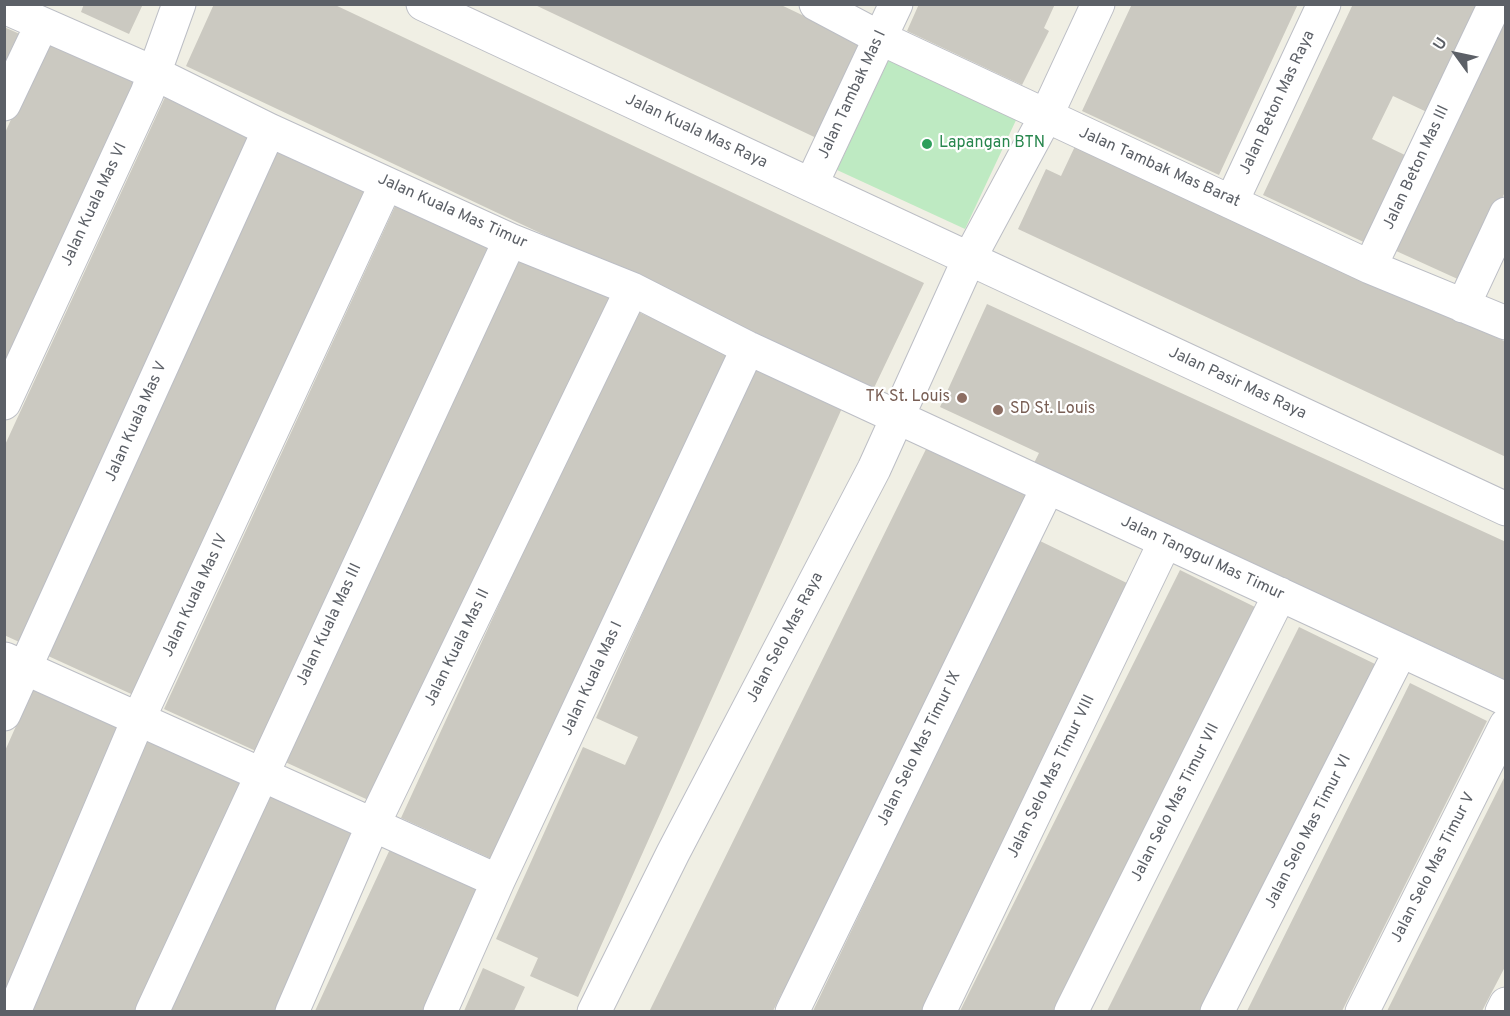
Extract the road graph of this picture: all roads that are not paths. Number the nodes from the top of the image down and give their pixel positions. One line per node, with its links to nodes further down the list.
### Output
1 (179, 4): 11 (street, Jalan Kuala Mas VI)
2 (423, 4): 16 (street, Jalan Kuala Mas Raya)
3 (816, 4): 10 (street, Jalan Tambak Mas Barat)
4 (896, 4): 10 (street, Jalan Tambak Mas I)
5 (1098, 4): 13 (street, Jalan Selo Mas Raya)
6 (1324, 4): 17 (street, Jalan Beton Mas Raya)
7 (1495, 4): 21 (street, Jalan Beton Mas III)
8 (4, 7): 9 (street, Jalan Kuala Mas Timur)
9 (42, 24): 11 (street, Jalan Kuala Mas Timur); 12 (street)
10 (880, 38): 13 (street, Jalan Tambak Mas Barat); 16 (street, Jalan Tambak Mas I)
11 (152, 72): 14 (street, Jalan Kuala Mas Timur); 26 (street, Jalan Kuala Mas VI)
12 (4, 104)
13 (1046, 116): 17 (street, Jalan Tambak Mas Barat); 20 (street, Jalan Selo Mas Raya)
14 (270, 130): 15 (street, Jalan Kuala Mas Timur); 33 (street, Jalan Kuala Mas V)
15 (386, 183): 19 (street, Jalan Kuala Mas Timur); 36 (street, Jalan Kuala Mas IV)
16 (811, 185): 20 (street, Jalan Kuala Mas Raya)
17 (1232, 201): 21 (street, Jalan Tambak Mas Barat)
18 (1506, 214): 23 (street)
19 (510, 240): 22 (street, Jalan Kuala Mas Timur); 38 (street, Jalan Kuala Mas III)
20 (969, 260): 27 (street, Jalan Selo Mas Raya); 29 (street, Jalan Pasir Mas Raya)
21 (1370, 267): 23 (street, Jalan Tambak Mas Barat)
22 (632, 289): 25 (street, Jalan Kuala Mas Timur); 39 (street, Jalan Kuala Mas II)
23 (1463, 306): 24 (street, Jalan Tambak Mas Barat)
24 (1506, 323)
25 (748, 348): 27 (street, Jalan Kuala Mas Timur); 40 (street, Jalan Kuala Mas I)
26 (4, 403)
27 (899, 417): 28 (street, Jalan Tanggul Mas Timur); 46 (street, Jalan Selo Mas Raya)
28 (1048, 488): 30 (street, Jalan Tanggul Mas Timur); 47 (street, Jalan Selo Mas Timur IX)
29 (1506, 509)
30 (1165, 542): 31 (street, Jalan Tanggul Mas Timur); 48 (street, Jalan Selo Mas Timur VIII)
31 (1280, 594): 32 (street, Jalan Tanggul Mas Timur); 49 (street, Jalan Selo Mas Timur VII)
32 (1400, 652): 34 (street, Jalan Tanggul Mas Timur); 50 (street, Jalan Selo Mas Timur VI)
33 (15, 663): 35 (street, Jalan Kuala Mas V); 36 (street)
34 (1506, 699)
35 (4, 714)
36 (138, 720): 38 (street); 42 (street, Jalan Kuala Mas IV)
37 (1506, 725): 51 (street, Jalan Selo Mas Timur V)
38 (259, 775): 39 (street); 43 (street, Jalan Kuala Mas III)
39 (372, 827): 40 (street); 44 (street, Jalan Kuala Mas II)
40 (498, 881): 45 (street, Jalan Kuala Mas I)
41 (1506, 1004): 52 (street)
42 (14, 1011)
43 (152, 1011)
44 (292, 1011)
45 (440, 1011)
46 (595, 1011)
47 (792, 1011)
48 (939, 1011)
49 (1071, 1011)
50 (1217, 1011)
51 (1362, 1011)
52 (1502, 1011)

